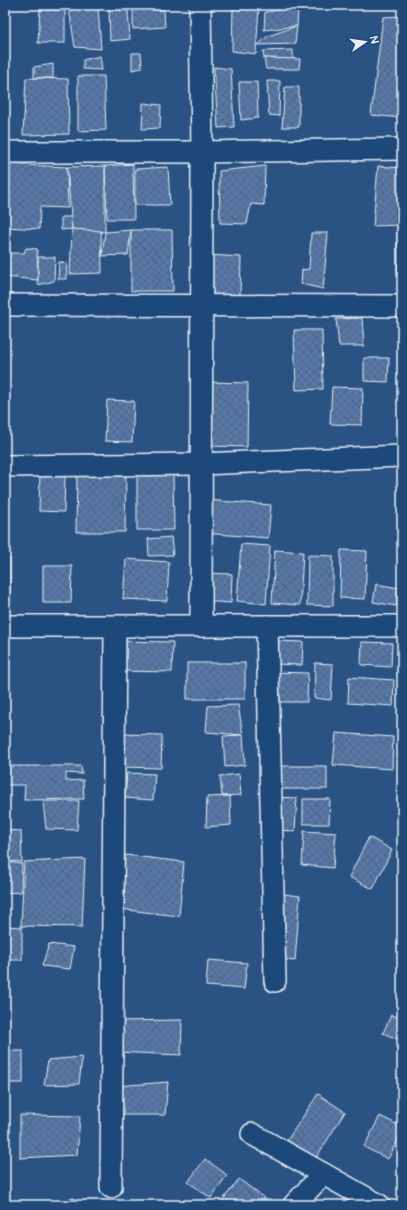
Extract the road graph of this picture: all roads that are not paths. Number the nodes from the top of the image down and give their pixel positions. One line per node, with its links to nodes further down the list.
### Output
1 (200, 5): 4 (street)
2 (402, 149): 4 (street)
3 (5, 152): 4 (street)
4 (202, 152): 6 (street)
5 (5, 305): 6 (street)
6 (202, 306): 7 (street); 9 (street)
7 (402, 306)
8 (402, 456): 9 (street)
9 (201, 464): 10 (street); 13 (street)
10 (5, 466)
11 (5, 626): 12 (street)
12 (115, 626): 13 (street); 19 (street)
13 (201, 626): 14 (street)
14 (267, 626): 15 (street); 16 (street)
15 (402, 626)
16 (274, 981)
17 (252, 1134): 18 (street)
18 (323, 1174): 20 (street); 21 (street)
19 (111, 1187)
20 (294, 1205)
21 (379, 1205)

